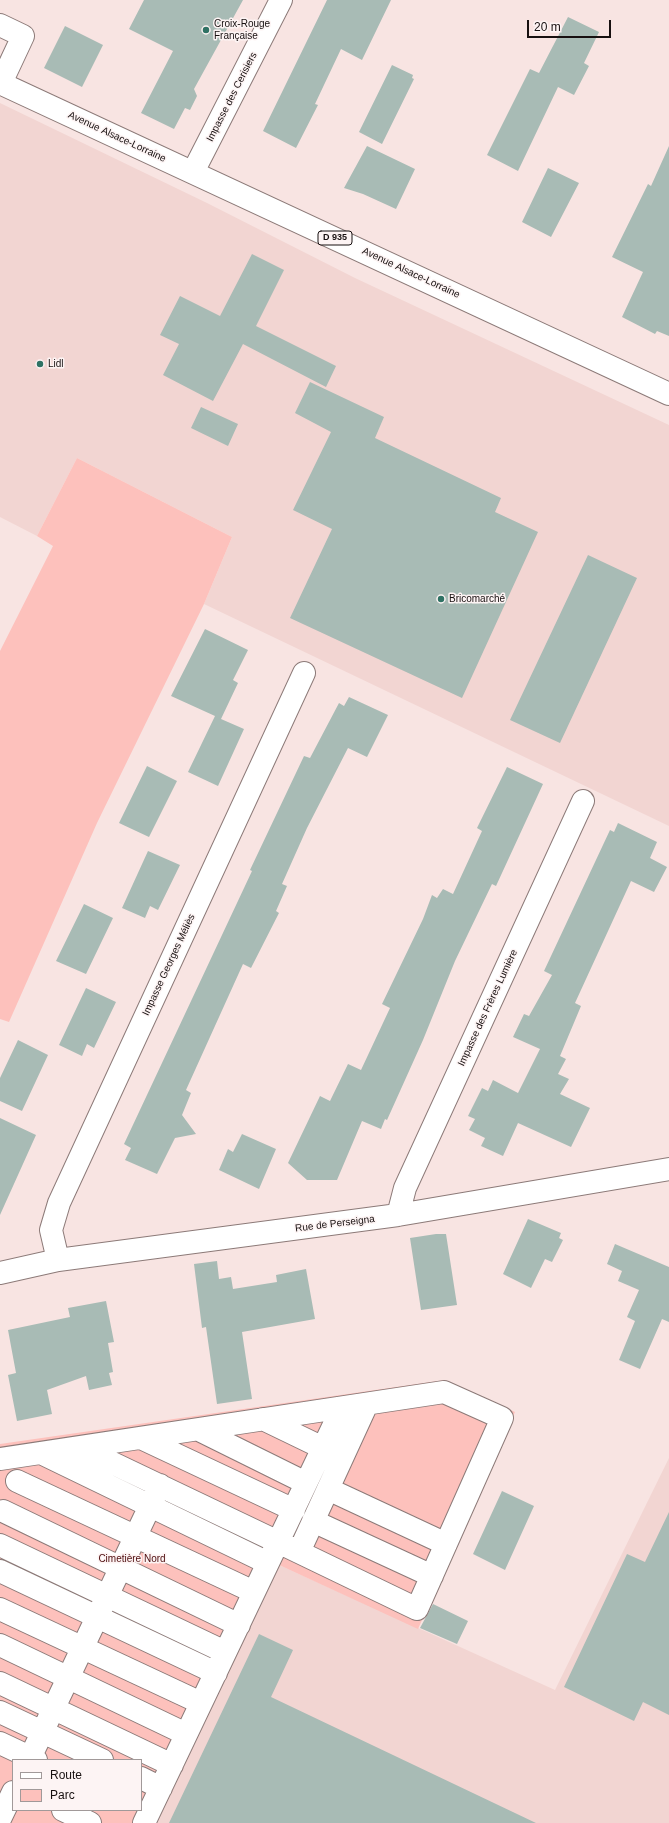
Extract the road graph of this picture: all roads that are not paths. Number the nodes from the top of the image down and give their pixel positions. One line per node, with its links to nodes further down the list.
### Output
1 (281, 0): 4 (street, Impasse des Cerisiers)
2 (0, 24): 3 (street)
3 (0, 83): 4 (street, Avenue Alsace-Lorraine / D 935)
4 (193, 172): 5 (street, Avenue Alsace-Lorraine / D 935)
5 (669, 394)
6 (304, 673): 10 (street, Impasse Georges Méliès)
7 (583, 801): 9 (street, Impasse des Frères Lumière)
8 (669, 1169): 9 (street, Rue de Perseigna)
9 (398, 1215): 10 (street, Rue de Perseigna)
10 (58, 1260): 11 (street, Rue de Perseigna)
11 (0, 1273)
12 (367, 1404): 13 (street); 24 (street); 31 (street)
13 (342, 1408): 14 (street); 18 (street)
14 (262, 1420): 15 (street); 18 (street)
15 (199, 1430): 16 (street); 22 (street)
16 (143, 1439): 17 (street); 26 (street)
17 (81, 1448): 19 (street); 23 (street)
18 (323, 1448): 22 (street)
19 (35, 1454): 20 (street); 21 (street); 25 (street)
20 (0, 1459)
21 (17, 1481): 27 (street); 29 (street)
22 (306, 1483): 26 (street)
23 (160, 1485): 25 (street); 30 (street)
24 (328, 1489): 28 (street); 31 (street)
25 (150, 1506): 29 (street); 34 (street)
26 (294, 1510): 30 (street)
27 (1, 1514): 35 (street)
28 (313, 1521): 33 (street); 37 (street)
29 (136, 1537): 35 (street); 38 (street)
30 (278, 1542): 33 (street); 34 (street)
31 (446, 1544): 37 (street)
32 (0, 1545): 39 (street)
33 (299, 1552): 37 (street)
34 (268, 1563): 38 (street)
35 (121, 1568): 39 (street); 42 (street)
36 (0, 1571): 41 (street)
37 (432, 1576)
38 (254, 1592): 42 (street)
39 (107, 1596): 41 (street); 45 (street)
40 (0, 1609): 44 (street)
41 (98, 1617): 44 (street); 46 (street)
42 (239, 1625): 45 (street)
43 (0, 1645): 47 (street)
44 (83, 1648): 47 (street); 49 (street)
45 (225, 1652): 46 (street)
46 (216, 1673): 49 (street)
47 (68, 1677): 50 (street); 53 (street)
48 (0, 1683): 50 (street)
49 (201, 1703): 53 (street)
50 (54, 1708): 52 (street); 57 (street)
51 (0, 1712): 52 (street)
52 (42, 1732): 55 (street); 56 (street)
53 (186, 1734): 57 (street)
54 (0, 1743): 55 (street)
55 (31, 1759)
56 (100, 1759)
57 (172, 1765): 61 (street)
58 (142, 1779): 61 (street)
59 (0, 1780): 60 (street)
60 (12, 1786)
61 (160, 1788): 64 (street)
62 (12, 1794): 65 (street)
63 (65, 1811): 67 (street)
64 (144, 1816)
65 (0, 1819): 66 (street)
66 (9, 1823)
67 (90, 1823)

